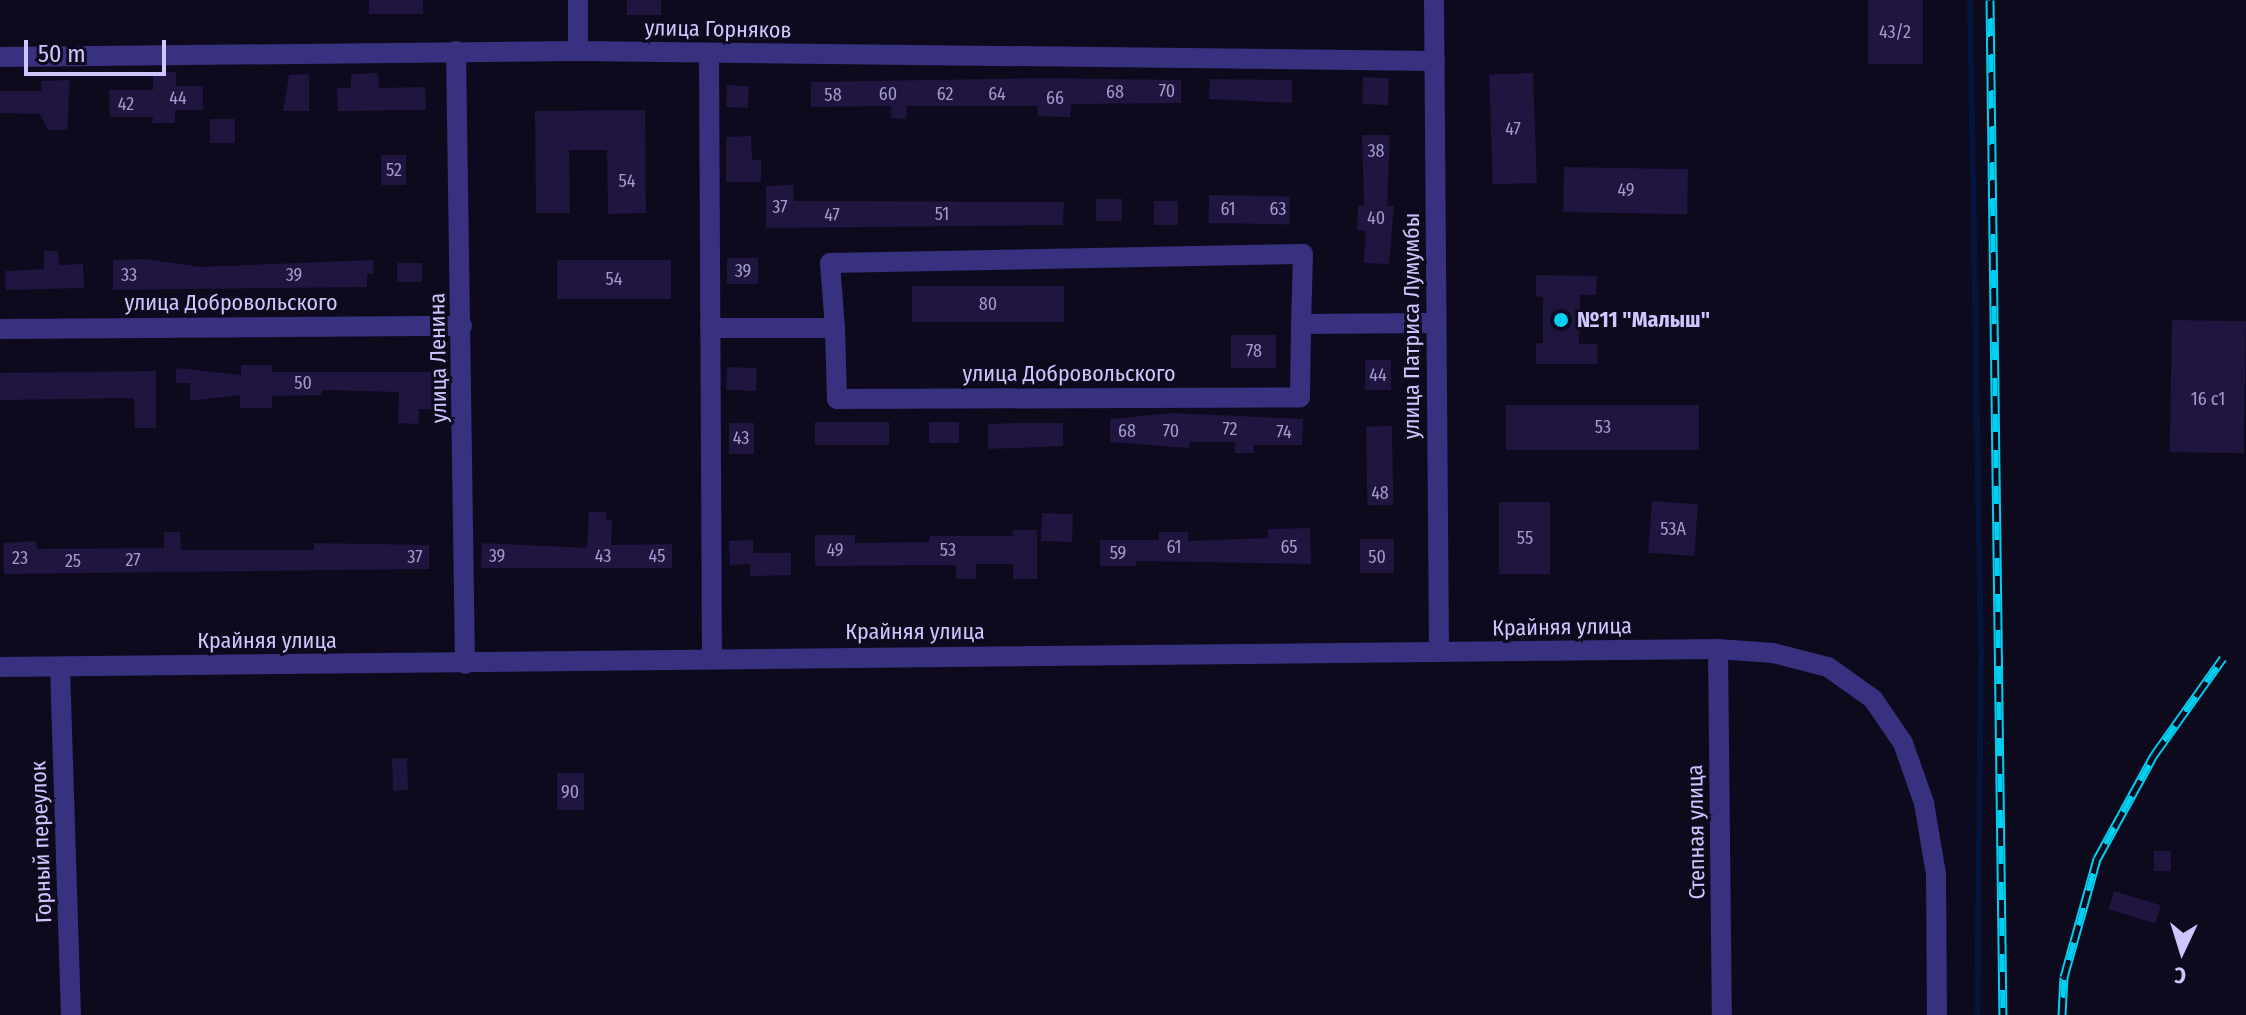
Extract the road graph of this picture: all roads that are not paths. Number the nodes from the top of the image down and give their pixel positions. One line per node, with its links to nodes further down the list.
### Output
1 (578, 0): 4 (street)
2 (1434, 0): 7 (street, улица Патриса Лумумбы)
3 (456, 51): 4 (street, улица Горняков); 6 (street, улица Горняков); 10 (street, улица Ленина)
4 (578, 51): 5 (street, улица Горняков)
5 (709, 53): 7 (street, улица Горняков); 11 (street)
6 (0, 57)
7 (1435, 61): 8 (street, улица Патриса Лумумбы)
8 (1435, 323): 9 (street); 15 (street, улица Патриса Лумумбы)
9 (1301, 324): 12 (street, улица Добровольского); 12 (street, улица Добровольского)
10 (462, 326): 13 (street, улица Добровольского); 17 (street, улица Ленина)
11 (710, 328): 12 (street); 16 (street)
12 (835, 328)
13 (0, 329)
14 (1718, 649): 15 (street, Крайняя улица); 21 (street, Степная улица); 22 (street, Крайняя улица)
15 (1439, 652): 16 (street, Крайняя улица)
16 (712, 658): 17 (street, Крайняя улица)
17 (465, 664): 19 (street, Крайняя улица)
18 (0, 667): 19 (street, Крайняя улица)
19 (60, 667): 20 (street, Горный переулок)
20 (71, 1015)
21 (1722, 1015)
22 (1937, 1015)

